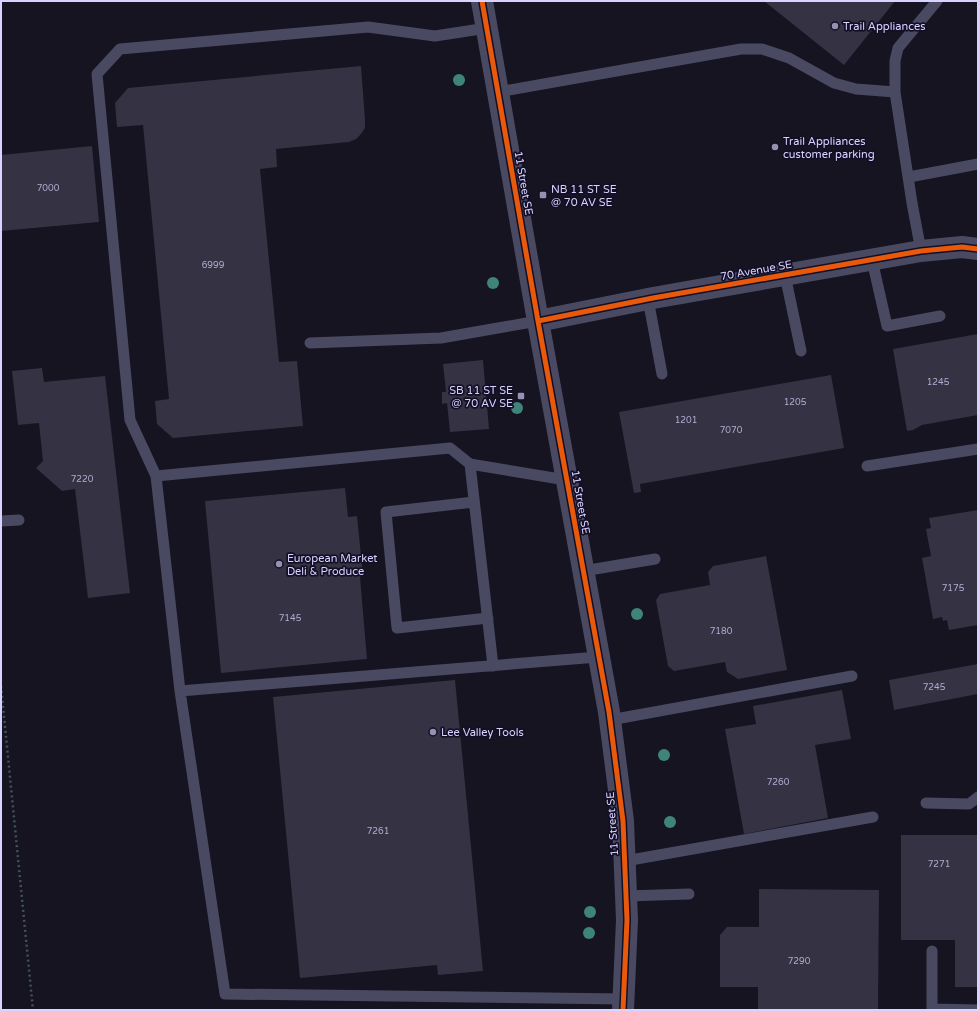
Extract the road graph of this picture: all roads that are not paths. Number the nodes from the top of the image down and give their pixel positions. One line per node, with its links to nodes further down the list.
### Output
1 (482, 1): 3 (street, 11 Street SE)
2 (937, 1): 5 (lane)
3 (487, 28): 4 (street, 11 Street SE); 21 (lane)
4 (498, 92): 5 (lane); 14 (street, 11 Street SE)
5 (895, 92): 7 (lane)
6 (978, 164): 7 (lane)
7 (909, 177): 9 (lane)
8 (978, 249): 9 (street, 70 Avenue SE)
9 (921, 252): 10 (street, 70 Avenue SE)
10 (872, 260): 11 (street, 70 Avenue SE); 13 (lane)
11 (785, 275): 12 (street, 70 Avenue SE); 16 (lane)
12 (648, 299): 14 (street, 70 Avenue SE); 17 (lane)
13 (940, 316)
14 (538, 321): 15 (lane); 22 (street, 11 Street SE)
15 (310, 343)
16 (801, 351)
17 (662, 374)
18 (978, 448): 20 (lane)
19 (470, 464): 21 (lane); 22 (lane); 23 (lane)
20 (867, 466)
21 (156, 476): 32 (lane)
22 (566, 480): 27 (street, 11 Street SE)
23 (474, 502): 28 (lane); 28 (lane)
24 (19, 520): 25 (lane)
25 (1, 521)
26 (655, 559): 27 (lane)
27 (583, 571): 29 (street, 11 Street SE)
28 (488, 618): 30 (lane)
29 (598, 657): 30 (lane); 33 (street, 11 Street SE)
30 (493, 666): 32 (lane)
31 (852, 676): 33 (lane)
32 (180, 690): 41 (lane)
33 (610, 720): 37 (street, 11 Street SE)
34 (978, 797): 35 (lane)
35 (926, 804)
36 (873, 817): 37 (lane)
37 (625, 861): 39 (street, 11 Street SE)
38 (689, 894): 39 (lane)
39 (626, 896): 41 (street, 11 Street SE)
40 (932, 952): 42 (lane)
41 (623, 1005)
42 (932, 1010): 43 (lane)
43 (978, 1010)

